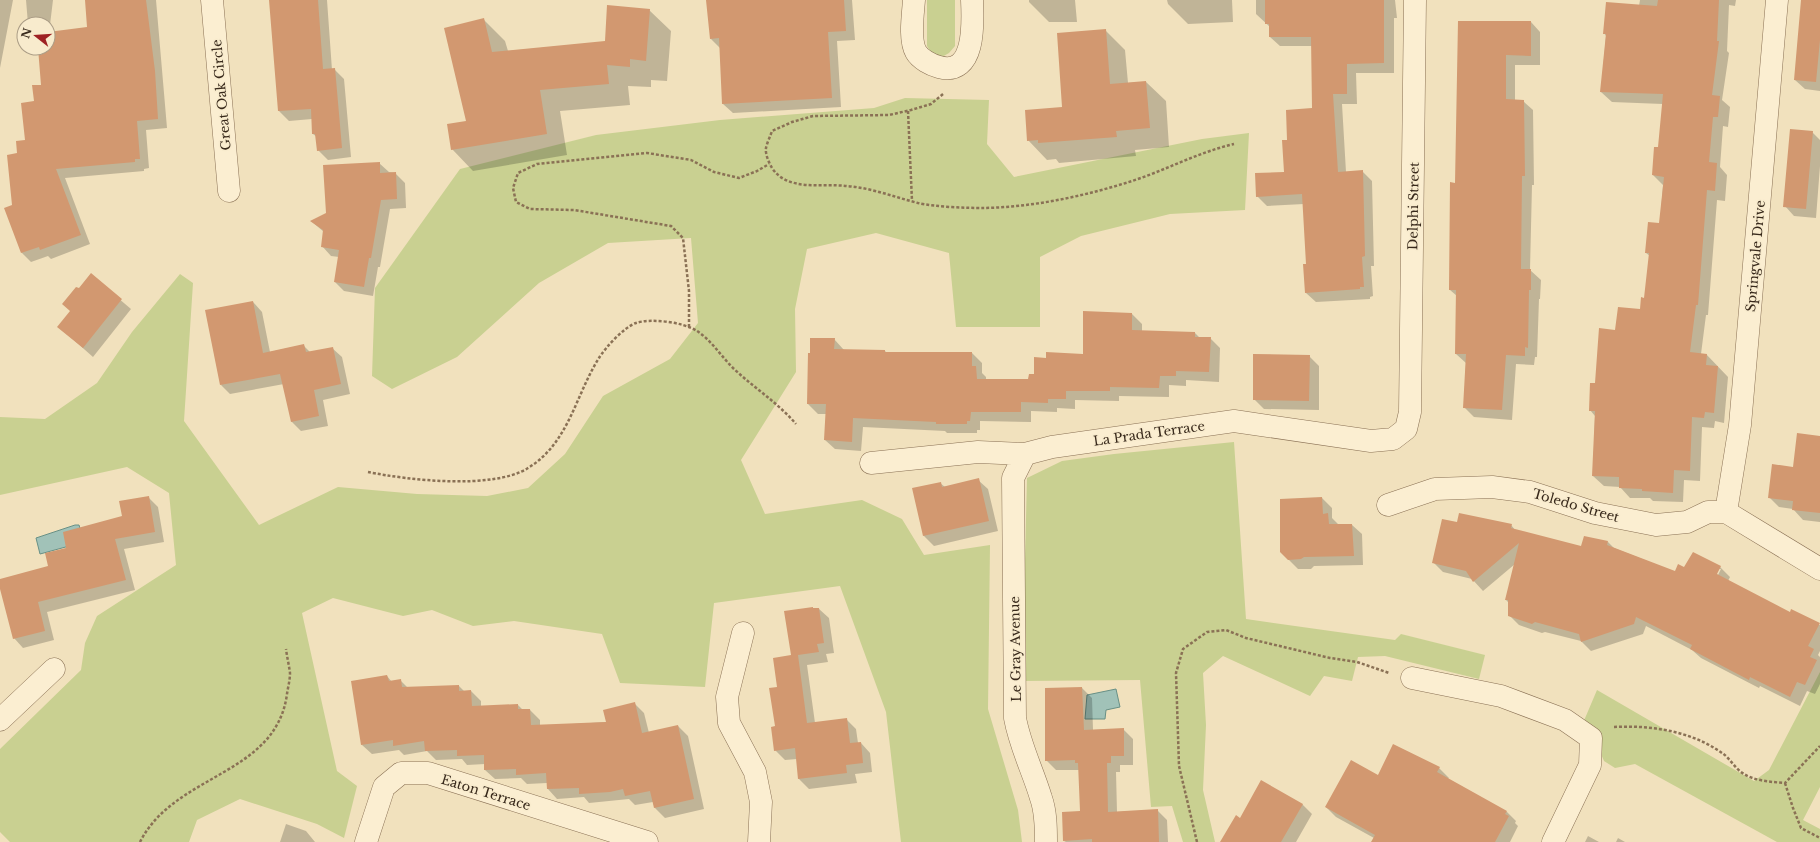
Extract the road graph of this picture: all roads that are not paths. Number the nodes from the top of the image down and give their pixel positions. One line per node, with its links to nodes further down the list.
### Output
1 (212, 0): 6 (street, Great Oak Circle)
2 (914, 0): 3 (street)
3 (972, 0)
4 (1415, 0): 7 (street, Delphi Street)
5 (1777, 0): 11 (street, Springvale Drive)
6 (229, 191)
7 (1410, 412): 8 (street, La Prada Terrace)
8 (1025, 454): 9 (street, La Prada Terrace); 20 (street, Le Gray Avenue)
9 (871, 463)
10 (1388, 505): 11 (street, Toledo Street)
11 (1726, 512): 12 (street)
12 (1820, 569)
13 (743, 633): 19 (street)
14 (54, 669): 16 (street)
15 (1412, 678): 21 (street)
16 (0, 720)
17 (366, 842): 18 (street, Eaton Terrace)
18 (647, 842)
19 (759, 842)
20 (1046, 842)
21 (1553, 842)

